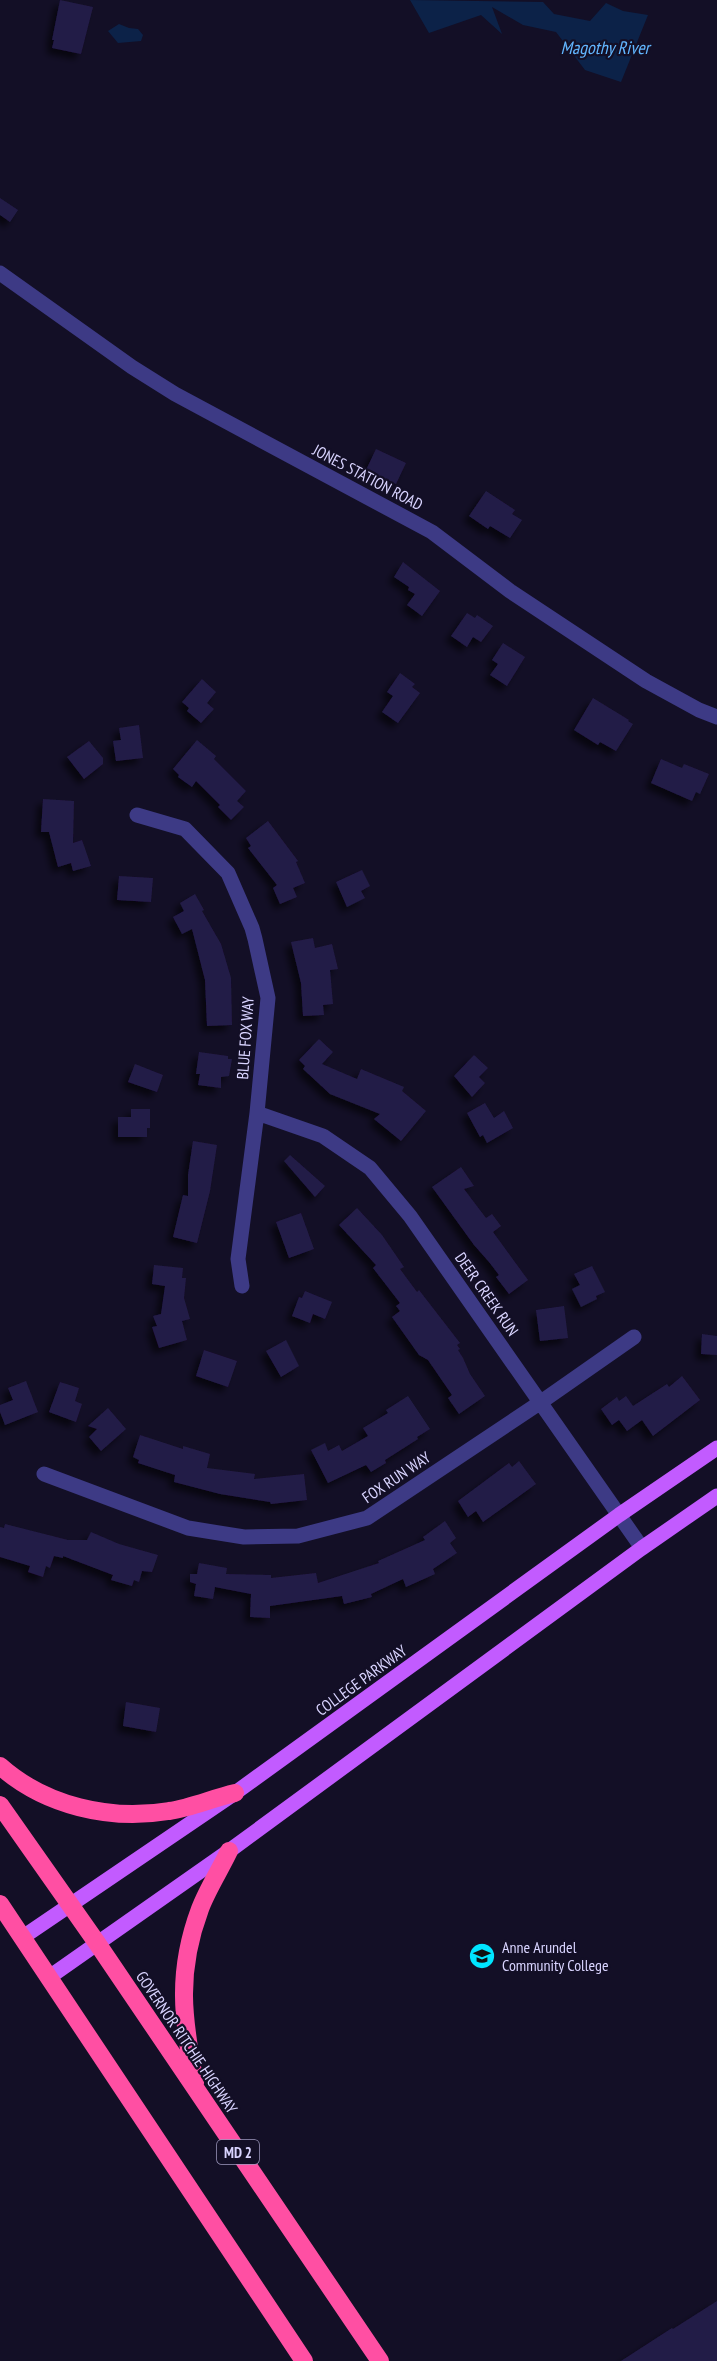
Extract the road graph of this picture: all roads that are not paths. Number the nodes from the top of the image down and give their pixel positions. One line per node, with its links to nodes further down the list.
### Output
1 (0, 273): 2 (street, JONES STATION ROAD)
2 (717, 717)
3 (137, 815): 4 (street, BLUE FOX WAY)
4 (257, 1113): 5 (street, BLUE FOX WAY); 7 (street, DEER CREEK RUN)
5 (242, 1286)
6 (634, 1337): 7 (street, FOX RUN WAY)
7 (542, 1402): 9 (street, FOX RUN WAY); 11 (street, DEER CREEK RUN)
8 (717, 1448): 11 (main road, COLLEGE PARKWAY)
9 (44, 1474)
10 (717, 1496): 12 (main road)
11 (619, 1515): 12 (street, DEER CREEK RUN); 14 (main road, COLLEGE PARKWAY)
12 (642, 1548): 16 (main road)
13 (0, 1766): 14 (highway)
14 (235, 1792): 18 (main road, COLLEGE PARKWAY)
15 (0, 1805): 18 (highway, GOVERNOR RITCHIE HIGHWAY / MD 2)
16 (228, 1851): 20 (main road); 22 (highway)
17 (0, 1904): 19 (highway)
18 (70, 1904): 19 (main road, COLLEGE PARKWAY); 20 (highway, GOVERNOR RITCHIE HIGHWAY / MD 2)
19 (23, 1937): 21 (highway)
20 (97, 1943): 21 (main road); 22 (highway, GOVERNOR RITCHIE HIGHWAY / MD 2)
21 (48, 1978): 23 (highway)
22 (196, 2091): 24 (highway, GOVERNOR RITCHIE HIGHWAY / MD 2)
23 (304, 2361)
24 (380, 2361)

